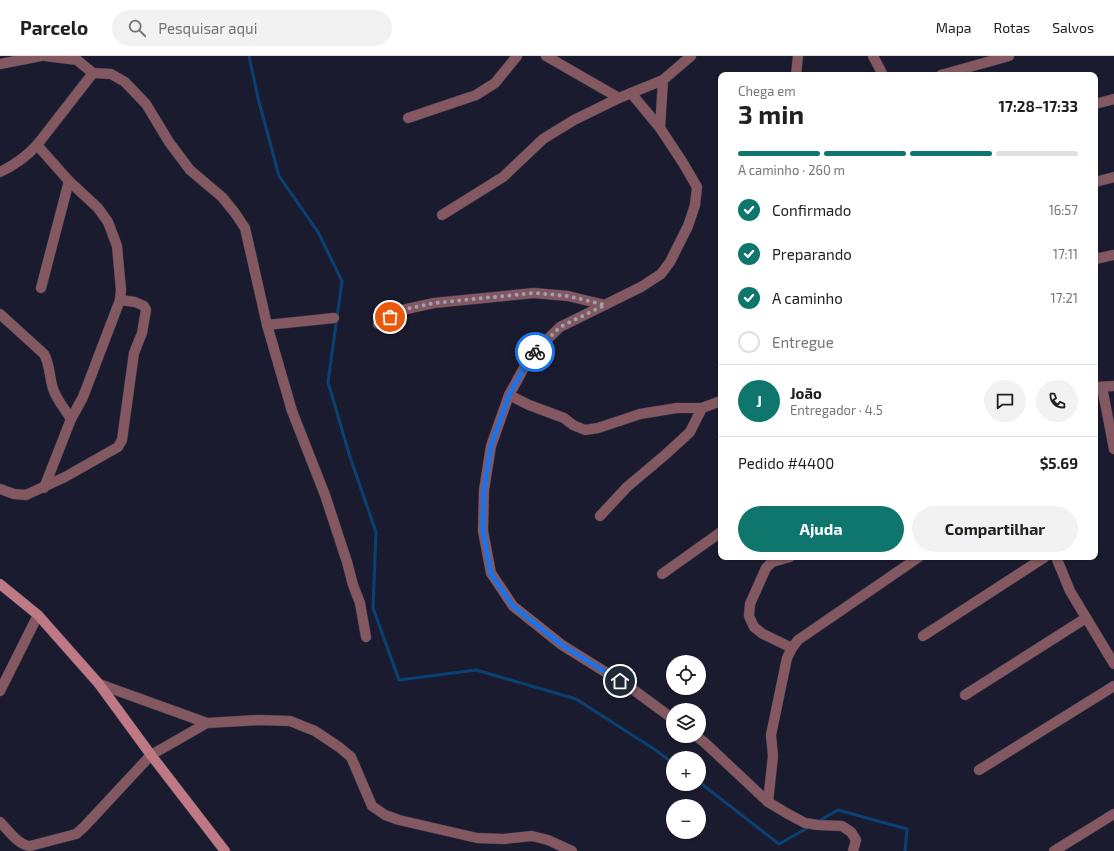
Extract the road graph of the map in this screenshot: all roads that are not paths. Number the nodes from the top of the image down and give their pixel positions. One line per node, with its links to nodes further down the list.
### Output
1 (41, 56): 9 (street)
2 (45, 56): 13 (street)
3 (518, 56): 19 (street)
4 (546, 56): 16 (street)
5 (691, 56): 14 (street)
6 (798, 56): 10 (street)
7 (873, 56): 11 (street)
8 (1009, 56): 12 (street)
9 (0, 64)
10 (796, 72)
11 (881, 72)
12 (952, 72)
13 (93, 73): 21 (street); 35 (street)
14 (663, 80): 15 (street); 20 (street)
15 (631, 93): 16 (street); 20 (street)
16 (619, 98): 26 (street)
17 (1114, 99): 18 (street)
18 (1098, 103)
19 (408, 118)
20 (660, 128): 31 (street)
21 (37, 145): 22 (street); 24 (street)
22 (1, 175)
23 (1114, 177): 25 (street)
24 (70, 181): 29 (street); 30 (street)
25 (1098, 181)
26 (442, 215)
27 (1114, 255): 28 (street)
28 (1098, 258)
29 (41, 288)
30 (120, 300): 41 (street); 43 (street)
31 (605, 305): 34 (street); 38 (street)
32 (0, 314): 41 (street)
33 (334, 318): 35 (street)
34 (378, 324)
35 (267, 325): 56 (street)
36 (1114, 386): 37 (street)
37 (1098, 387): 42 (street)
38 (509, 395): 40 (street); 63 (street)
39 (718, 402): 40 (street)
40 (702, 408): 45 (street)
41 (71, 419): 43 (street)
42 (1114, 449)
43 (44, 488): 44 (street)
44 (0, 489)
45 (600, 516)
46 (718, 534): 51 (street)
47 (779, 560): 57 (street)
48 (916, 560): 57 (street)
49 (1039, 560): 55 (street)
50 (1057, 560): 54 (street)
51 (662, 574)
52 (0, 584): 53 (street)
53 (38, 615): 59 (street); 61 (street)
54 (1086, 618): 58 (street); 62 (street)
55 (923, 636)
56 (366, 637)
57 (792, 648): 68 (street)
58 (1114, 664)
59 (99, 684): 64 (street); 66 (street)
60 (1114, 686): 67 (street)
61 (0, 691)
62 (965, 695)
63 (666, 714)
64 (207, 723): 66 (street); 72 (street)
65 (705, 743): 68 (street)
66 (151, 756): 70 (street); 71 (street)
67 (979, 770)
68 (768, 802): 73 (street)
69 (1114, 814): 74 (street)
70 (0, 822)
71 (225, 851)
72 (572, 851)
73 (853, 851)
74 (1054, 851)

